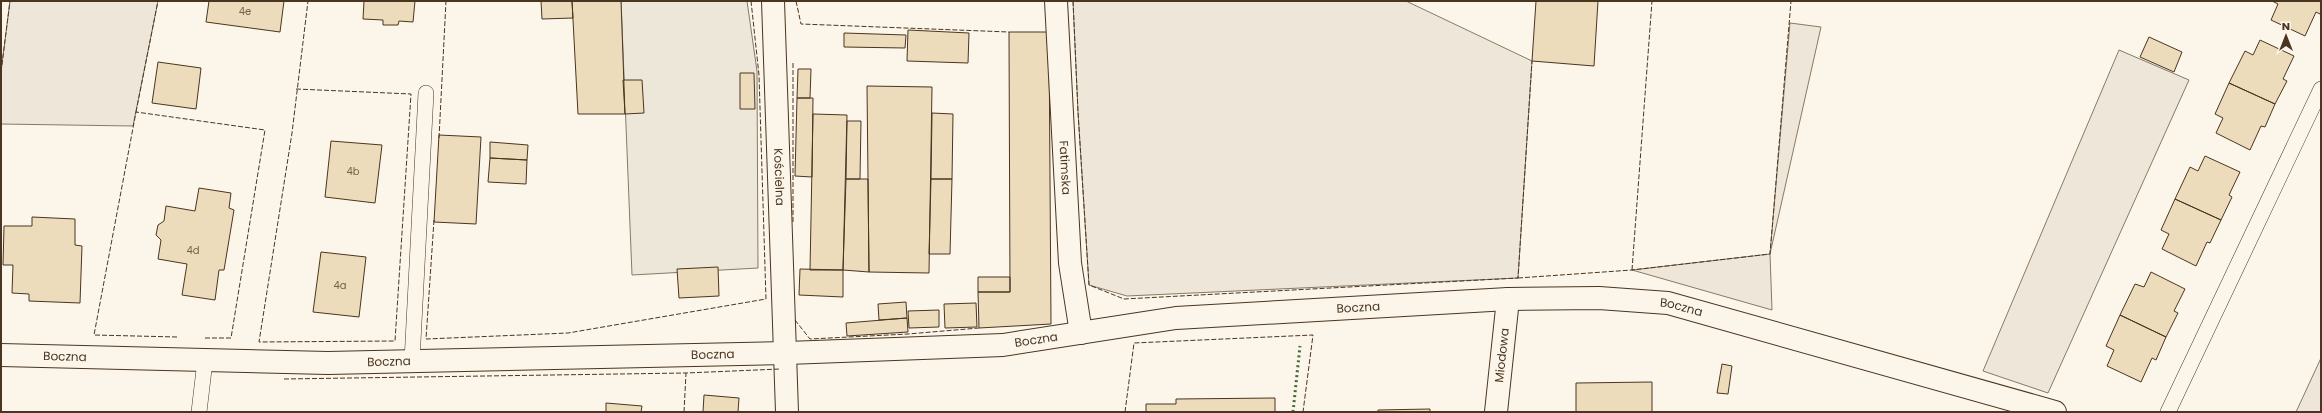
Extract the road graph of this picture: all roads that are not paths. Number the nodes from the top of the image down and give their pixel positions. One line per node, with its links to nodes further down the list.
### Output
1 (773, 1): 7 (street, Kościelna)
2 (1056, 1): 6 (street, Fatimska)
3 (2321, 89): 15 (lane)
4 (426, 93): 10 (lane)
5 (1508, 299): 6 (street, Boczna); 13 (street, Miodowa); 14 (street, Boczna)
6 (1081, 333): 7 (street, Boczna)
7 (787, 353): 10 (street, Boczna); 12 (street, Kościelna)
8 (1, 355): 9 (street, Boczna)
9 (205, 361): 10 (street, Boczna); 11 (lane)
10 (412, 361)
11 (199, 412)
12 (788, 412)
13 (1496, 412)
14 (2055, 412)
15 (2168, 412)

